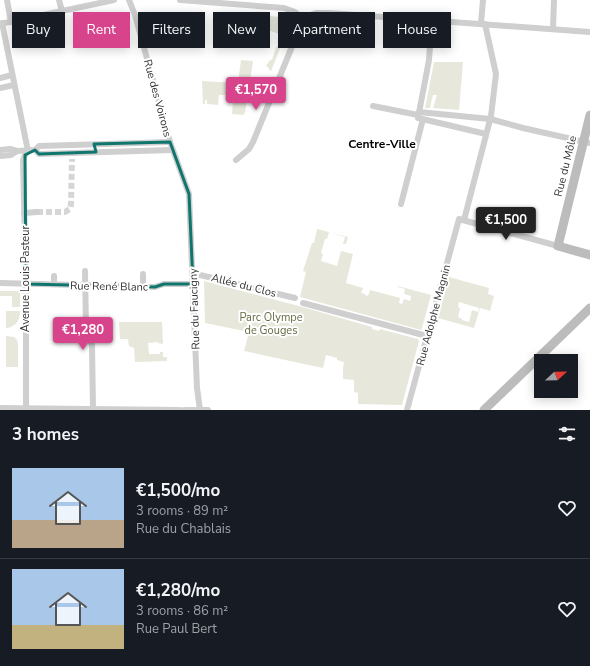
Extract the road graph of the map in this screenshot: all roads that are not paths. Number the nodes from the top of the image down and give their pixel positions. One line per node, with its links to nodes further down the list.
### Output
1 (7, 0): 11 (street)
2 (59, 0): 8 (street)
3 (114, 0): 8 (street)
4 (129, 0): 27 (street, Rue des Voirons)
5 (180, 0): 9 (street)
6 (483, 0): 13 (street, Rue Adolphe Magnin)
7 (554, 0): 14 (street)
8 (62, 11): 11 (street)
9 (295, 12)
10 (451, 21): 13 (street)
11 (11, 22): 12 (street)
12 (1, 24): 18 (street)
13 (483, 24): 14 (street); 25 (street, Rue Adolphe Magnin)
14 (553, 29): 15 (street)
15 (590, 32)
16 (291, 48): 36 (street)
17 (430, 48): 23 (street)
18 (12, 75): 19 (street); 20 (street)
19 (0, 78)
20 (14, 85): 21 (street); 31 (street)
21 (0, 88)
22 (373, 106): 23 (street)
23 (420, 115): 25 (street); 26 (street); 37 (street)
24 (590, 115): 28 (street, Rue du Môle)
25 (491, 117): 26 (street, Rue Adolphe Magnin); 28 (street)
26 (486, 134): 41 (street, Rue Adolphe Magnin)
27 (170, 142): 29 (street); 32 (street, Rue des Voirons)
28 (587, 142): 42 (street, Rue du Môle)
29 (94, 144): 31 (street); 34 (street)
30 (0, 150): 33 (street)
31 (32, 150): 33 (street); 34 (street); 40 (street, Avenue Louis Pasteur)
32 (172, 150): 34 (street); 38 (street, Rue des Voirons)
33 (17, 152): 35 (street)
34 (96, 152)
35 (0, 156)
36 (236, 160)
37 (401, 204)
38 (190, 208): 45 (street, Rue du Faucigny)
39 (37, 212): 40 (street)
40 (24, 213): 49 (street, Avenue Louis Pasteur)
41 (461, 220): 42 (street); 57 (street, Rue Adolphe Magnin)
42 (558, 246): 43 (street)
43 (590, 254)
44 (85, 271): 52 (street)
45 (192, 273): 51 (street, Rue du Faucigny); 54 (street, Allée du Clos)
46 (143, 274): 53 (street)
47 (54, 276): 50 (street)
48 (0, 283): 49 (street, Rue René Blanc)
49 (26, 284): 50 (street, Rue René Blanc); 59 (street, Avenue Louis Pasteur)
50 (54, 284): 52 (street, Rue René Blanc)
51 (193, 284): 53 (street, Rue René Blanc); 64 (street, Rue du Faucigny)
52 (86, 285): 53 (street, Rue René Blanc); 60 (street)
53 (143, 287)
54 (295, 298)
55 (303, 303): 57 (street)
56 (590, 308): 67 (street)
57 (427, 336): 66 (street, Rue Adolphe Magnin)
58 (0, 408): 59 (street)
59 (26, 409): 60 (street)
60 (93, 409): 61 (street)
61 (180, 410)
62 (184, 410): 63 (street)
63 (196, 410): 64 (street)
64 (200, 410): 65 (street)
65 (207, 410)
66 (407, 410)
67 (484, 410)

